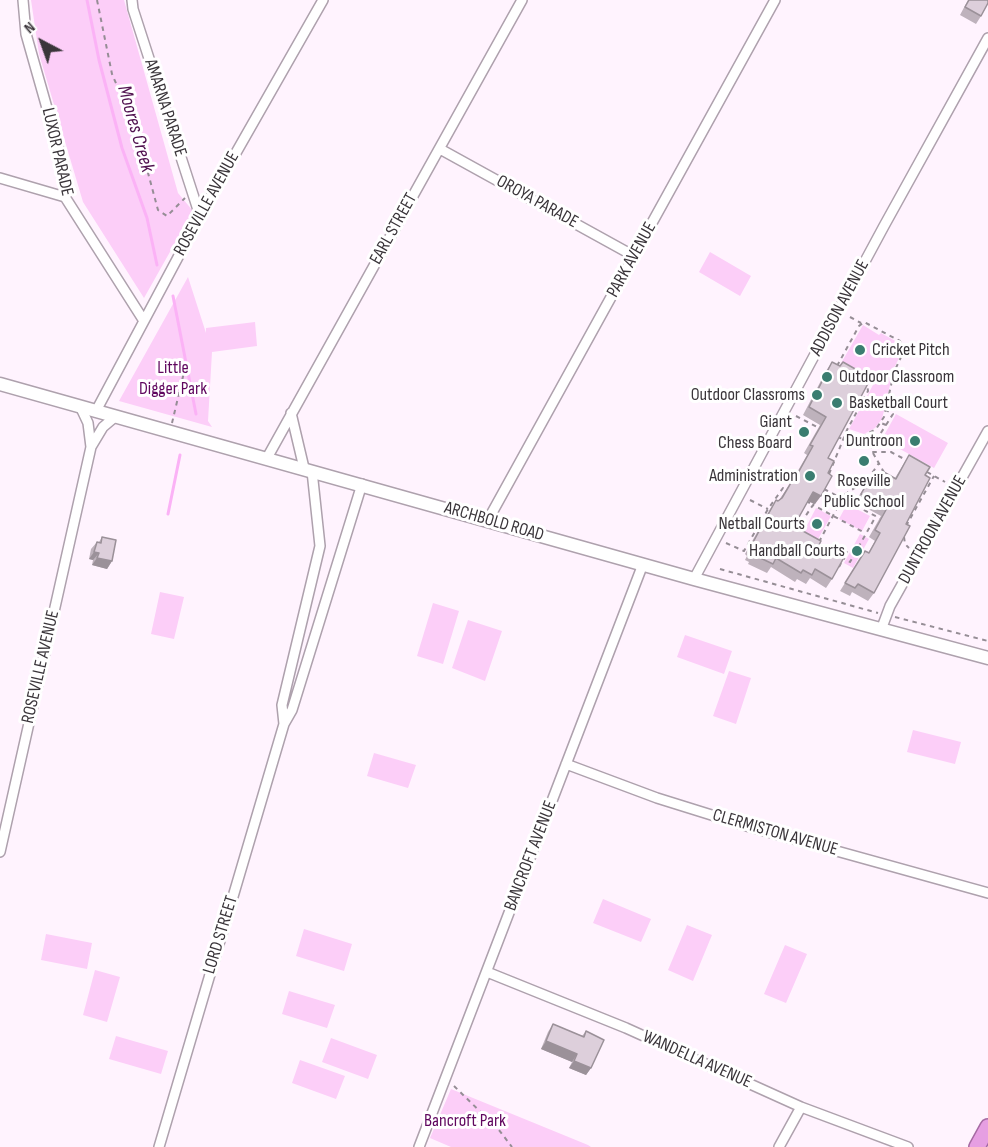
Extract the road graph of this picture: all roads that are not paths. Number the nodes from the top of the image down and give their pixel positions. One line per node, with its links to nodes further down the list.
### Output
1 (22, 0): 9 (street, LUXOR PARADE)
2 (132, 0): 10 (street, AMARNA PARADE)
3 (323, 0): 10 (street, ROSEVILLE AVENUE)
4 (522, 0): 7 (street, EARL STREET)
5 (775, 0): 11 (street, PARK AVENUE)
6 (988, 38): 25 (street, ADDISON AVENUE)
7 (440, 149): 11 (street, OROYA PARADE); 16 (street, EARL STREET)
8 (0, 178): 9 (street)
9 (65, 197): 12 (street, LUXOR PARADE)
10 (200, 216): 12 (street, ROSEVILLE AVENUE)
11 (634, 256): 23 (street, PARK AVENUE)
12 (144, 321): 15 (street, ROSEVILLE AVENUE)
13 (0, 384): 14 (main road, ARCHBOLD ROAD)
14 (81, 406): 15 (main road, ARCHBOLD ROAD); 19 (street, ROSEVILLE AVENUE)
15 (96, 411): 17 (main road, ARCHBOLD ROAD)
16 (291, 413): 20 (street, EARL STREET); 21 (street, LORD STREET)
17 (116, 416): 19 (street, ROSEVILLE AVENUE); 20 (main road, ARCHBOLD ROAD)
18 (988, 431): 26 (street, DUNTROON AVENUE)
19 (91, 447): 30 (street, ROSEVILLE AVENUE)
20 (267, 458): 21 (main road, ARCHBOLD ROAD)
21 (308, 469): 22 (main road, ARCHBOLD ROAD); 28 (street, LORD STREET)
22 (362, 484): 23 (main road, ARCHBOLD ROAD); 28 (street, LORD STREET)
23 (488, 520): 24 (main road, ARCHBOLD ROAD)
24 (642, 564): 25 (main road, ARCHBOLD ROAD); 29 (street, BANCROFT AVENUE)
25 (694, 579): 26 (main road, ARCHBOLD ROAD)
26 (881, 630): 27 (main road, ARCHBOLD ROAD)
27 (988, 658)
28 (284, 723): 35 (street, LORD STREET)
29 (566, 764): 31 (street, CLERMISTON AVENUE); 32 (street, BANCROFT AVENUE)
30 (0, 852)
31 (988, 893)
32 (487, 972): 33 (street, WANDELLA AVENUE); 36 (street, BANCROFT AVENUE)
33 (801, 1107): 37 (street); 38 (street, WANDELLA AVENUE)
34 (988, 1127): 39 (highway)
35 (159, 1147)
36 (420, 1147)
37 (779, 1147)
38 (908, 1147)
39 (977, 1147)

